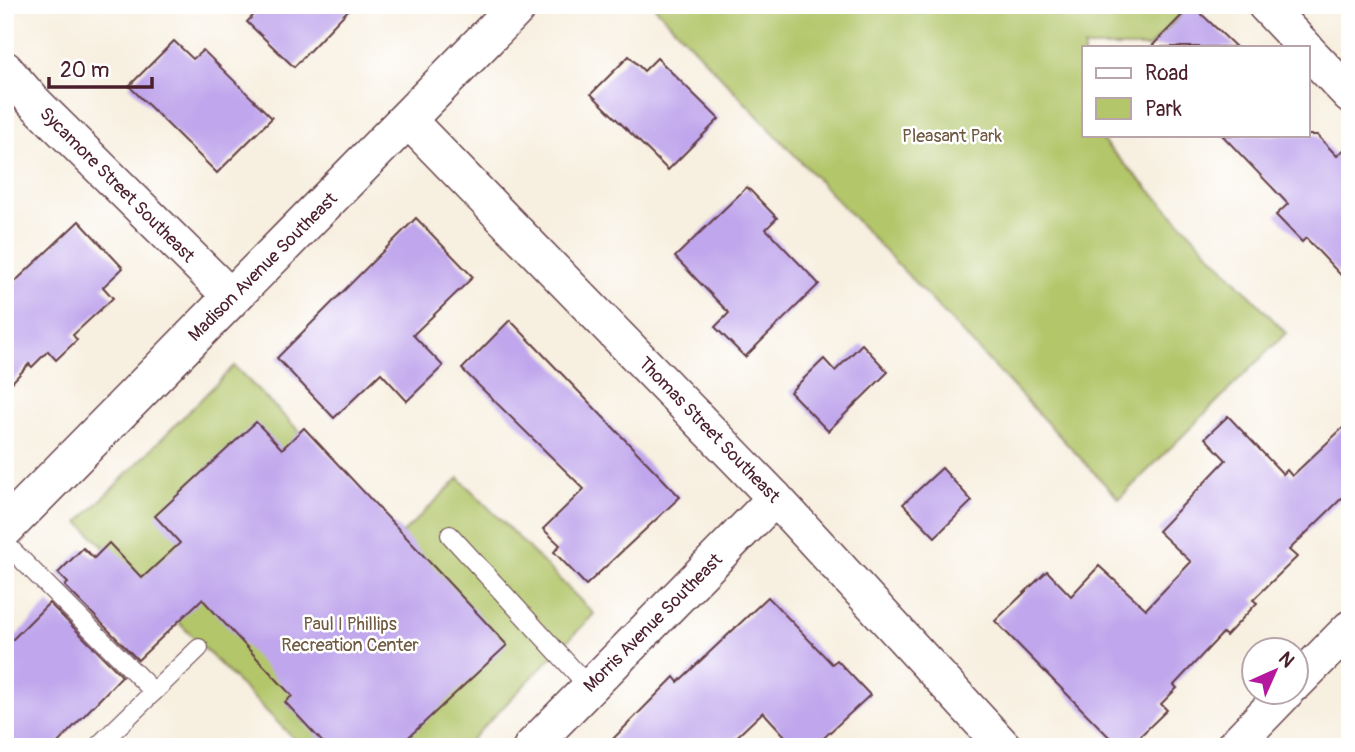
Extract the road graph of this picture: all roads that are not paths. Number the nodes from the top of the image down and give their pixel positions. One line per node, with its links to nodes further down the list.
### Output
1 (519, 5): 7 (street, Madison Avenue Southeast)
2 (1265, 5): 3 (street)
3 (1303, 46)
4 (1310, 53): 6 (street)
5 (5, 69): 8 (street, Sycamore Street Southeast)
6 (1350, 95)
7 (408, 120): 8 (street, Madison Avenue Southeast); 9 (street, Thomas Street Southeast)
8 (232, 298): 10 (street, Madison Avenue Southeast)
9 (775, 498): 16 (street, Morris Avenue Southeast); 21 (street, Thomas Street Southeast)
10 (5, 528)
11 (450, 535): 16 (lane)
12 (5, 543): 17 (lane)
13 (1350, 628): 15 (street)
14 (199, 648): 17 (lane)
15 (1310, 669)
16 (589, 687): 20 (street, Morris Avenue Southeast)
17 (154, 692): 19 (lane)
18 (1273, 706): 22 (street)
19 (100, 744)
20 (531, 747)
21 (1004, 747)
22 (1233, 747)

